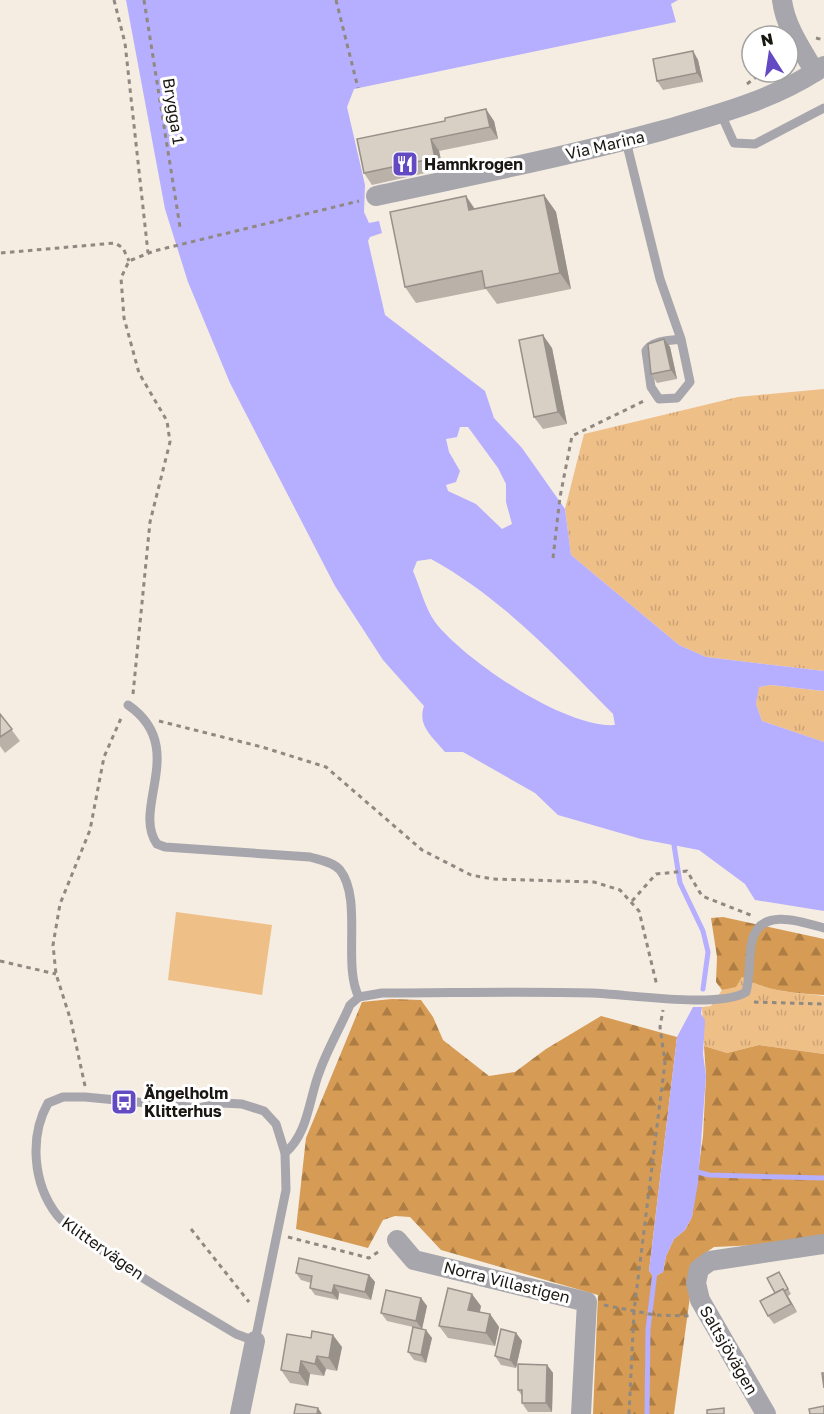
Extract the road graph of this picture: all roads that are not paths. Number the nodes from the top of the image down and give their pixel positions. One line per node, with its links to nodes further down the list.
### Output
1 (782, 0): 2 (street)
2 (819, 69): 4 (street, Via Marina)
3 (824, 108): 4 (lane)
4 (722, 114): 5 (street, Via Marina)
5 (626, 141): 6 (street, Via Marina); 7 (lane)
6 (376, 196)
7 (681, 339): 7 (lane)
8 (128, 705): 10 (lane)
9 (824, 928): 10 (lane)
10 (358, 997): 11 (lane)
11 (285, 1153): 14 (lane); 14 (lane, Klittervägen)
12 (397, 1240): 16 (street, Norra Villastigen)
13 (824, 1244): 17 (street, Saltsjövägen)
14 (255, 1341): 15 (street)
15 (240, 1414)
16 (581, 1414)
17 (766, 1414)

